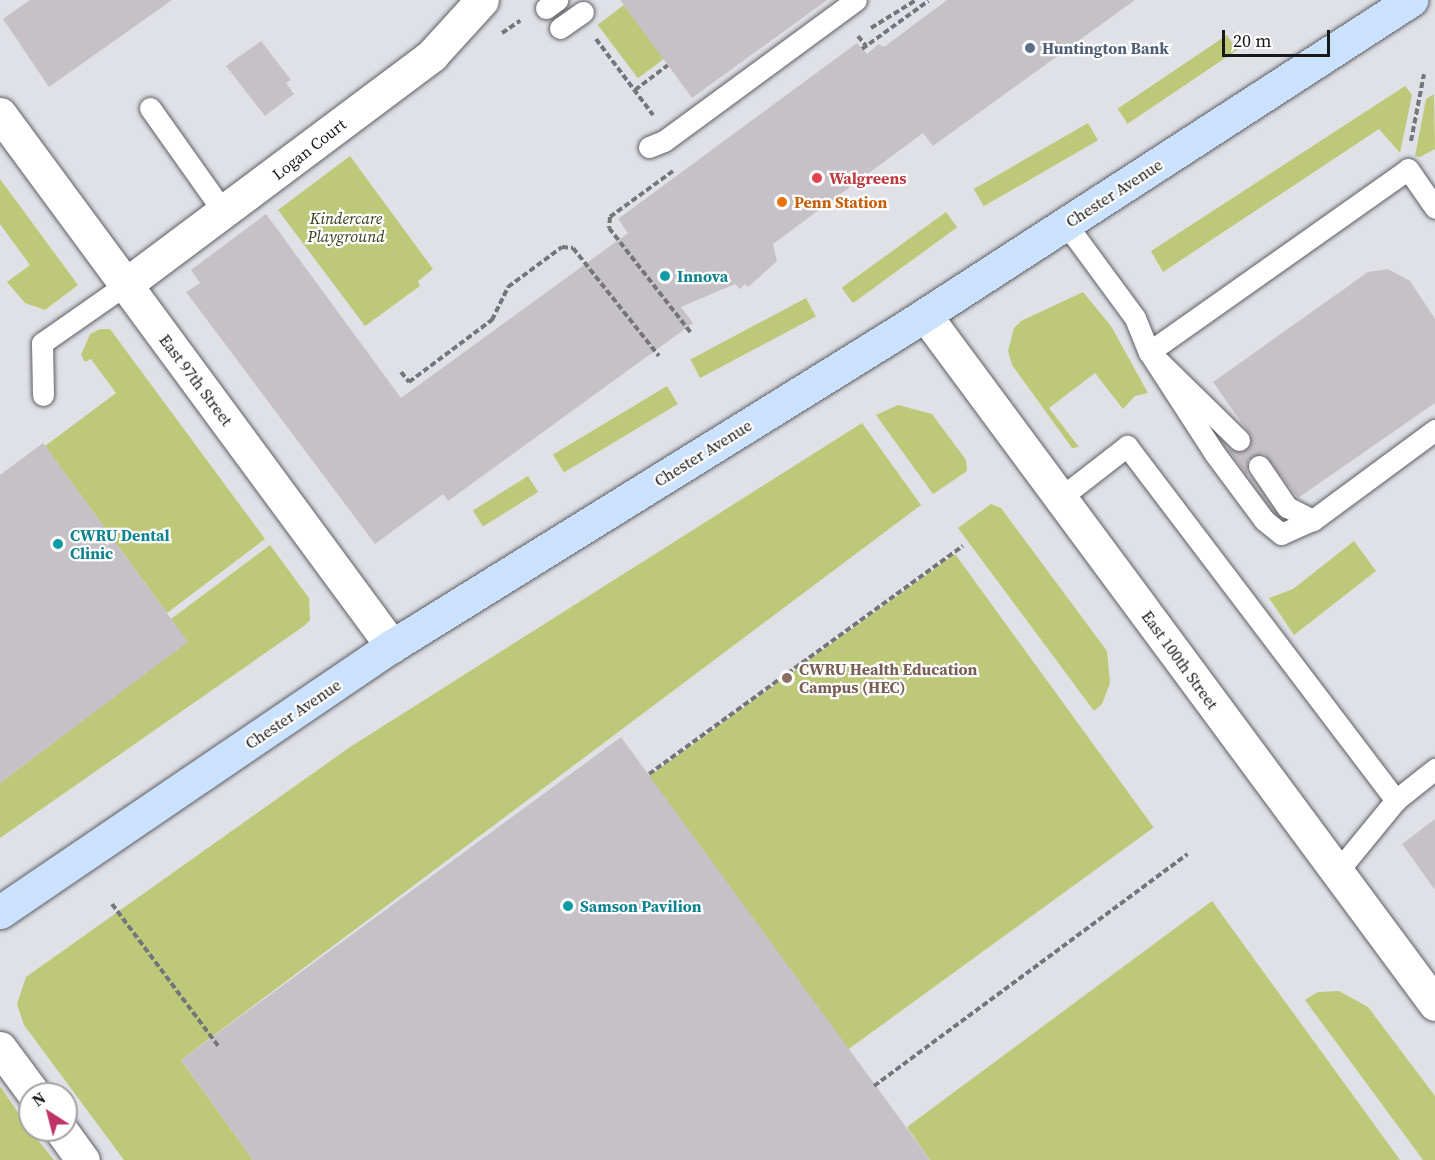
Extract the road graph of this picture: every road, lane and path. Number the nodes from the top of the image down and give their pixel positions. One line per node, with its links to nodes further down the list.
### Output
1 (482, 0): 19 (street, Logan Court)
2 (856, 0): 16 (lane)
3 (928, 0): 9 (path)
4 (1411, 0): 20 (main road, Chester Avenue)
5 (543, 8): 8 (path)
6 (581, 13): 7 (lane); 12 (path)
7 (560, 28)
8 (499, 31)
9 (858, 36)
10 (668, 65): 12 (path)
11 (1424, 74): 17 (path)
12 (635, 90): 15 (path)
13 (150, 108): 19 (lane)
14 (0, 114): 22 (street, East 97th Street)
15 (656, 119)
16 (649, 147)
17 (1404, 172): 18 (lane); 25 (lane)
18 (1435, 208)
19 (225, 214): 22 (street, Logan Court)
20 (1066, 224): 23 (main road, Chester Avenue); 25 (lane)
21 (618, 240): 24 (path)
22 (125, 285): 28 (lane); 35 (street, East 97th Street)
23 (925, 315): 32 (street, East 100th Street); 35 (main road, Chester Avenue)
24 (691, 333)
25 (1149, 352): 30 (lane); 33 (lane)
26 (659, 356): 27 (path)
27 (401, 372)
28 (43, 395)
29 (1435, 430): 33 (lane)
30 (1239, 440)
31 (1259, 466): 33 (lane)
32 (1060, 498): 38 (lane); 40 (street, East 100th Street)
33 (1312, 520)
34 (963, 546): 37 (path)
35 (392, 646): 42 (main road, Chester Avenue)
36 (1435, 769): 38 (lane)
37 (649, 774)
38 (1396, 800): 40 (lane)
39 (1188, 854): 47 (path)
40 (1336, 872): 43 (street, East 100th Street)
41 (112, 904): 44 (path)
42 (0, 912)
43 (1435, 1005)
44 (219, 1047)
45 (0, 1048): 46 (street)
46 (25, 1082)
47 (874, 1086)
48 (70, 1142): 49 (street)
49 (83, 1160)

